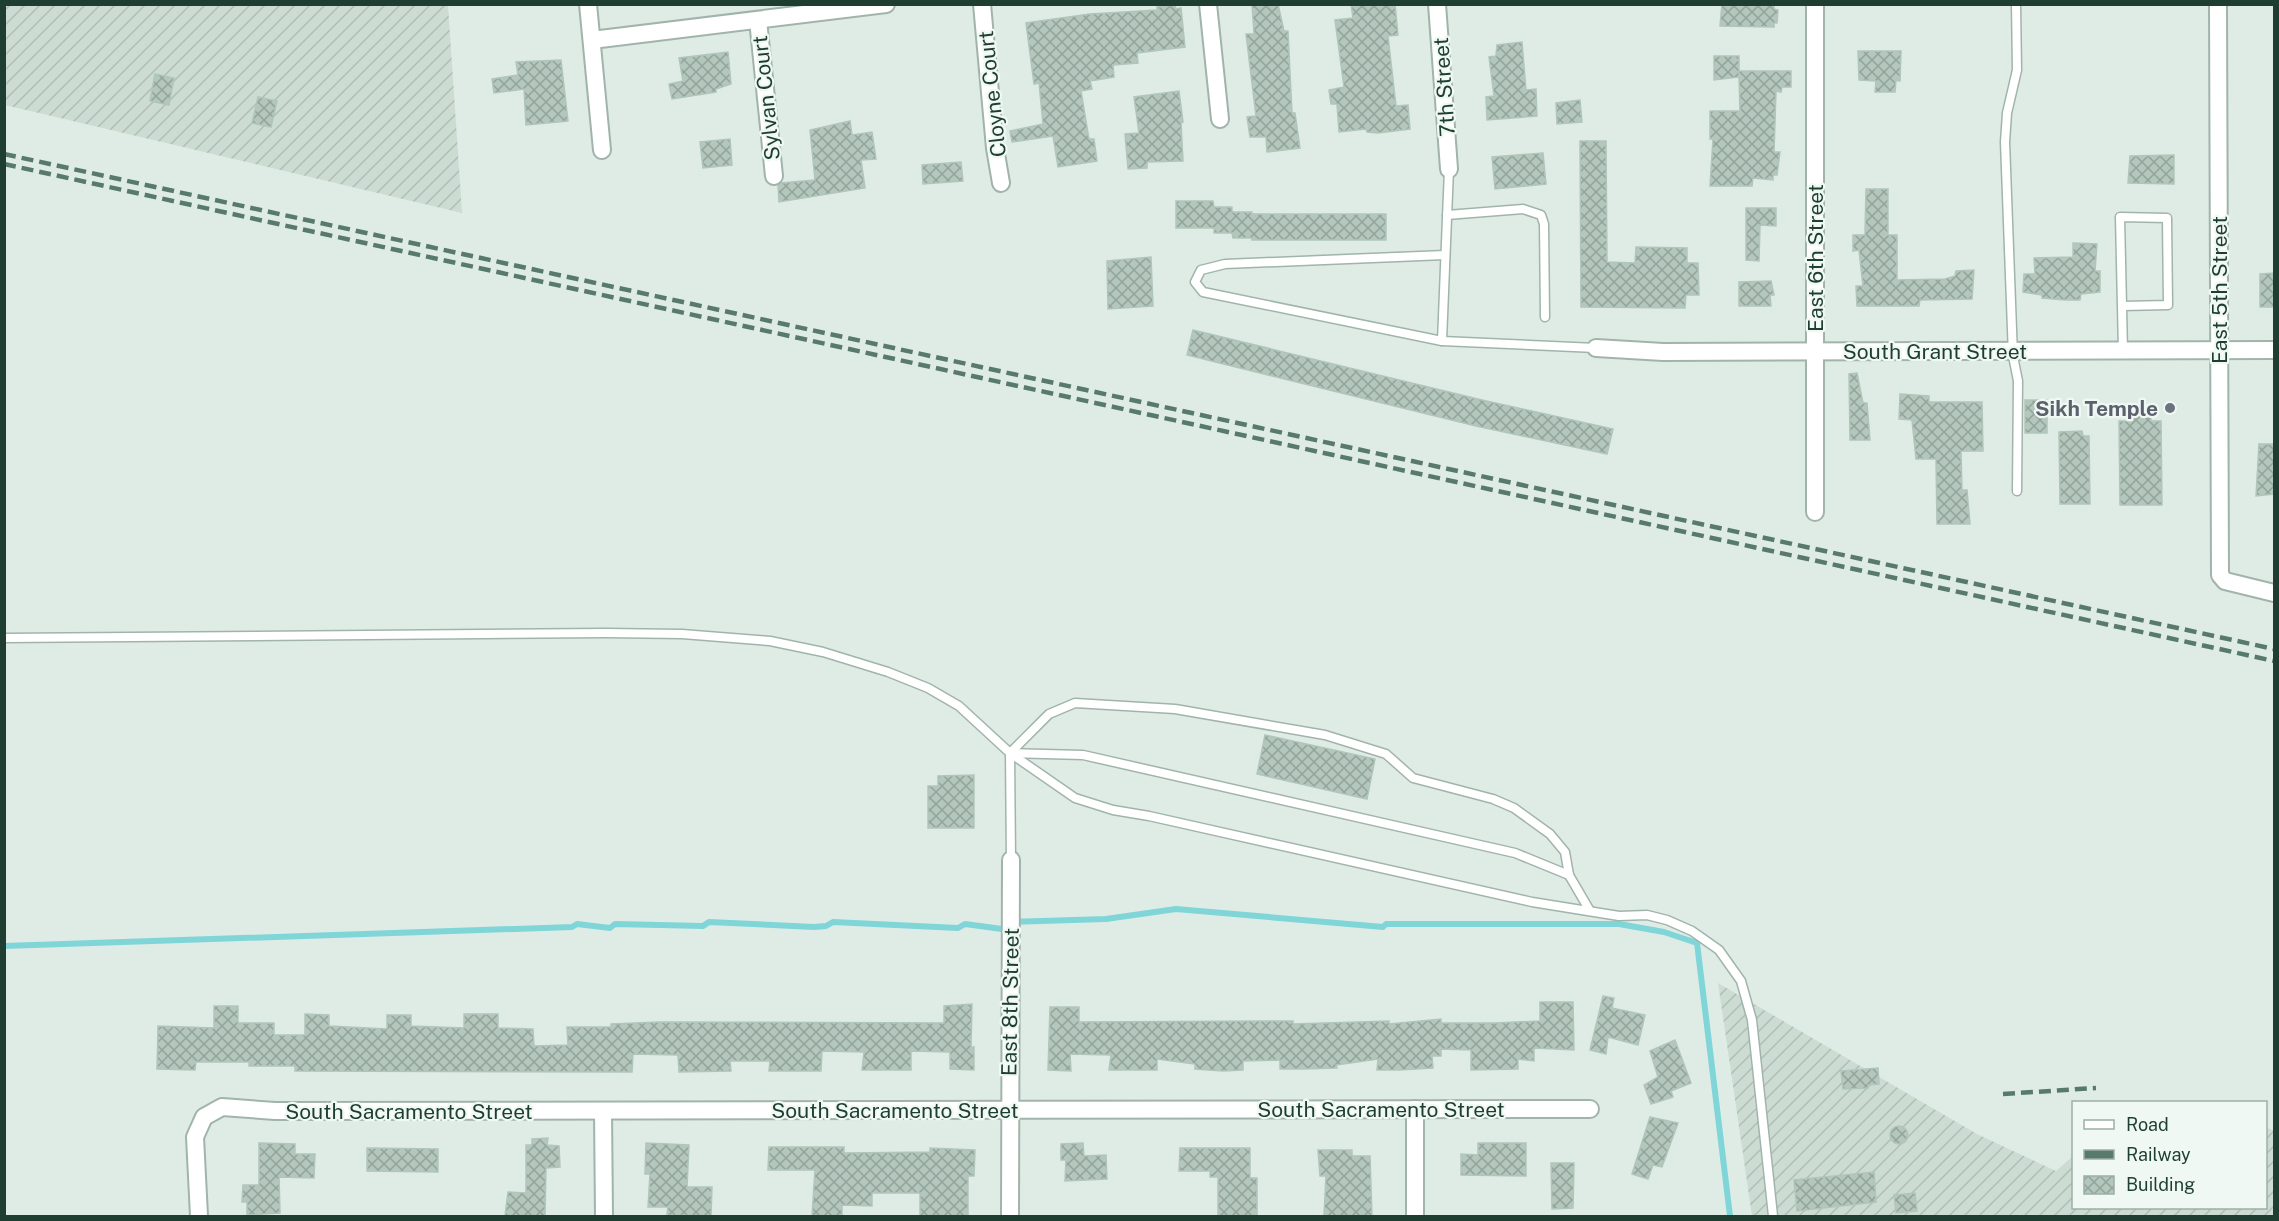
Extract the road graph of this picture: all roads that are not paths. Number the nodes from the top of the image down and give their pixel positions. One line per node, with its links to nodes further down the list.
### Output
1 (588, 4): 10 (street)
2 (886, 4): 9 (street)
3 (982, 4): 15 (street, Cloyne Court)
4 (1208, 4): 11 (street)
5 (1437, 4): 13 (street, 7th Street)
6 (1815, 4): 24 (street, East 6th Street)
7 (2016, 4): 25 (lane)
8 (2218, 4): 22 (street, East 5th Street)
9 (758, 20): 10 (street); 14 (street, Sylvan Court)
10 (592, 40): 12 (street)
11 (1220, 119)
12 (602, 150)
13 (1449, 169): 16 (lane)
14 (774, 176)
15 (1001, 183)
16 (1447, 215): 17 (lane); 19 (lane)
17 (1445, 255): 20 (lane); 20 (lane)
18 (2122, 306): 18 (lane); 26 (lane)
19 (1545, 317)
20 (1442, 341): 21 (lane)
21 (1596, 348): 24 (street, South Grant Street)
22 (2219, 350): 23 (street, South Grant Street); 26 (street, South Grant Street); 29 (street, East 5th Street)
23 (2274, 350)
24 (1815, 351): 25 (street, South Grant Street); 28 (street, East 6th Street)
25 (2013, 351): 26 (street, South Grant Street); 27 (lane)
26 (2123, 351)
27 (2017, 491)
28 (1815, 512)
29 (2274, 592)
30 (4, 638): 31 (lane)
31 (1011, 753): 32 (lane); 33 (lane); 33 (lane); 34 (lane)
32 (1011, 860): 37 (street, East 8th Street)
33 (1569, 875): 34 (lane)
34 (1590, 911): 43 (lane)
35 (1415, 1109): 36 (street, South Sacramento Street); 37 (street, South Sacramento Street); 42 (street)
36 (1590, 1109)
37 (1009, 1110): 38 (street, South Sacramento Street); 41 (street, East 8th Street)
38 (603, 1111): 39 (street, South Sacramento Street); 40 (street)
39 (199, 1216)
40 (604, 1216)
41 (1010, 1216)
42 (1415, 1216)
43 (1773, 1216)

